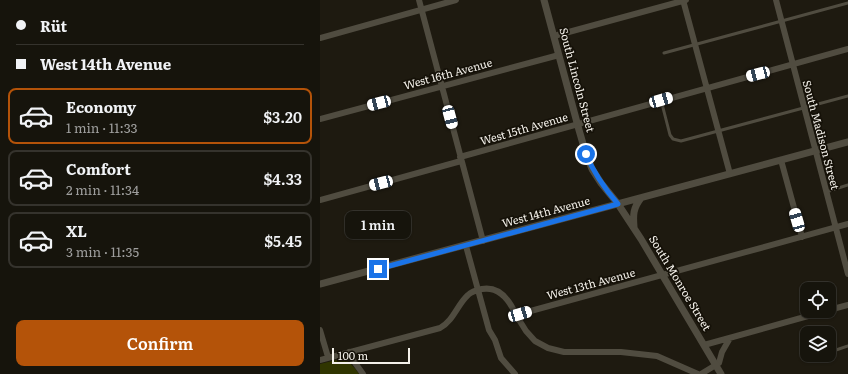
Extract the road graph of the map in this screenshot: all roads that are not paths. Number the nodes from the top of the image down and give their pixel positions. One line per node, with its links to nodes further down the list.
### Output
1 (419, 0): 7 (street)
2 (456, 0): 7 (street)
3 (544, 0): 9 (street, South Lincoln Street)
4 (684, 0): 9 (street); 11 (street)
5 (776, 0): 8 (street, South Madison Street)
6 (848, 3): 8 (lane)
7 (421, 9): 10 (street); 16 (street)
8 (781, 21): 11 (lane); 15 (street, South Madison Street)
9 (554, 36): 14 (street, South Lincoln Street)
10 (320, 38)
11 (694, 44): 13 (lane); 17 (street)
12 (848, 49): 15 (street, West 15th Avenue)
13 (664, 53)
14 (559, 55): 16 (street, West 16th Avenue); 22 (street, South Lincoln Street)
15 (793, 65): 17 (street, West 15th Avenue); 20 (street, South Madison Street)
16 (442, 87): 21 (street, West 16th Avenue); 26 (street)
17 (706, 88): 19 (street, West 15th Avenue); 23 (street)
18 (848, 96): 20 (lane)
19 (661, 100): 22 (street, West 15th Avenue); 23 (lane)
20 (804, 107): 23 (lane); 25 (street, South Madison Street)
21 (320, 119)
22 (577, 124): 26 (street, West 15th Avenue); 33 (street, South Lincoln Street)
23 (718, 131): 28 (street)
24 (848, 142): 25 (street, West 14th Avenue)
25 (815, 151): 27 (street, West 14th Avenue); 30 (street, South Madison Street)
26 (461, 159): 32 (street, West 15th Avenue); 38 (street)
27 (781, 160): 28 (street, West 14th Avenue); 37 (street)
28 (730, 174): 31 (street, West 14th Avenue)
29 (848, 185): 30 (lane)
30 (826, 192): 36 (street, South Madison Street)
31 (641, 198): 33 (street, West 14th Avenue); 35 (street)
32 (320, 200)
33 (618, 204): 35 (street, South Monroe Street); 38 (street, West 14th Avenue)
34 (848, 224): 36 (street, West 13th Avenue)
35 (634, 227): 42 (street, South Monroe Street)
36 (836, 228): 37 (street, West 13th Avenue); 40 (street, South Madison Street)
37 (802, 237): 42 (street, West 13th Avenue)
38 (482, 241): 39 (street, West 14th Avenue)
39 (466, 246): 43 (street, West 14th Avenue); 44 (street)
40 (847, 266): 41 (street, South Madison Street)
41 (848, 274)
42 (663, 275): 47 (street, West 13th Avenue); 51 (street, South Monroe Street)
43 (320, 284)
44 (478, 290): 47 (street); 54 (street); 59 (street)
45 (848, 305): 46 (street)
46 (836, 308)
47 (516, 315): 60 (street)
48 (801, 318): 50 (street)
49 (320, 330): 55 (street)
50 (730, 338): 51 (street); 57 (street)
51 (704, 345): 57 (street, South Monroe Street)
52 (848, 346): 53 (lane)
53 (836, 350)
54 (349, 352): 55 (street); 58 (street)
55 (328, 357): 56 (street)
56 (320, 360)
57 (716, 365): 60 (street); 61 (street, South Monroe Street)
58 (363, 374)
59 (515, 374)
60 (699, 374)
61 (721, 374)

